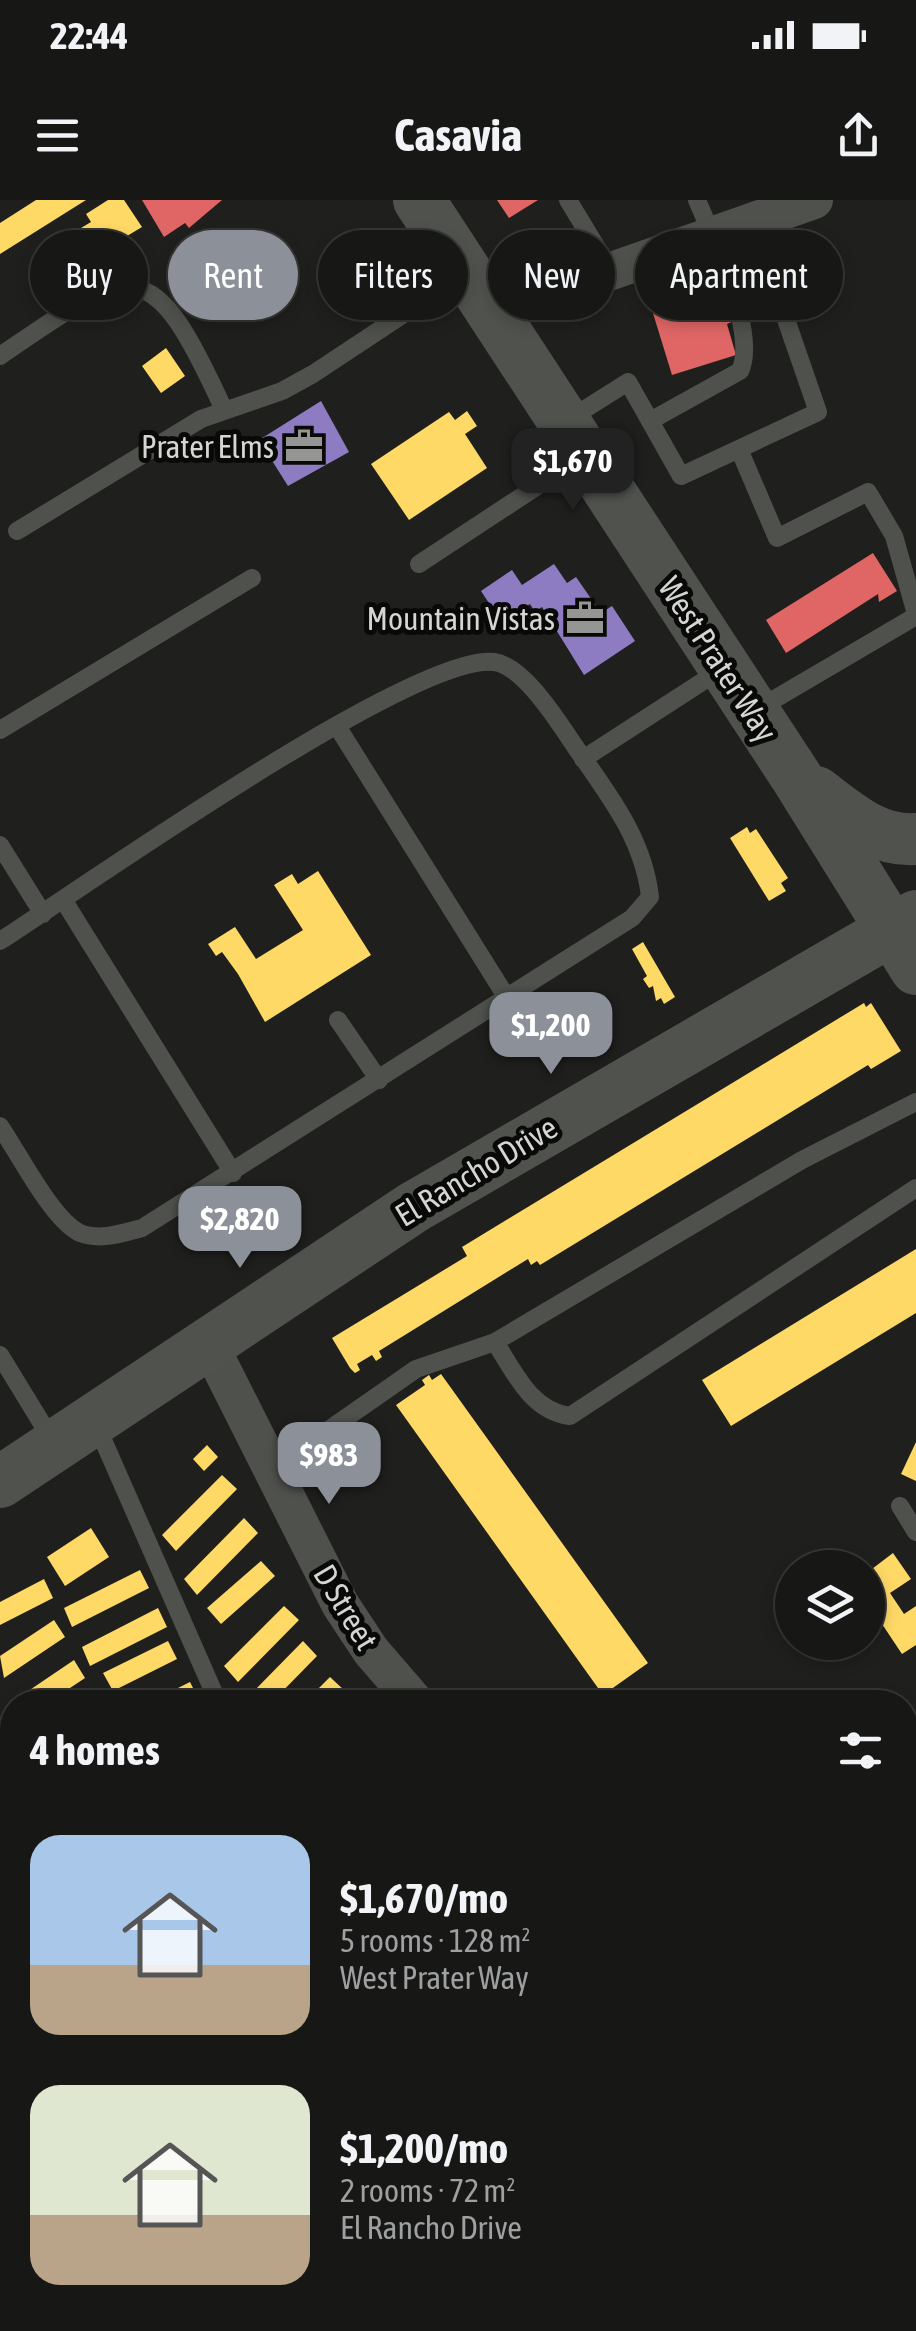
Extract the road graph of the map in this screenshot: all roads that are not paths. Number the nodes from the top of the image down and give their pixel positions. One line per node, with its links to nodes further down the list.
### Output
1 (419, 200): 10 (main road, West Prater Way)
2 (568, 200): 6 (lane)
3 (697, 200): 7 (lane)
4 (814, 200): 5 (street)
5 (768, 211): 8 (street); 16 (lane)
6 (586, 230)
7 (710, 230)
8 (725, 230)
9 (488, 292): 10 (street)
10 (479, 293): 13 (lane); 15 (main road, West Prater Way)
11 (736, 320): 14 (lane)
12 (0, 356): 13 (lane)
13 (224, 410): 17 (lane)
14 (650, 421): 15 (lane); 16 (lane)
15 (574, 439): 18 (lane); 21 (main road, West Prater Way)
16 (739, 449): 20 (lane)
17 (16, 531)
18 (420, 564)
19 (252, 578): 24 (lane)
20 (916, 615): 22 (lane)
21 (722, 669): 22 (main road, West Prater Way); 25 (lane)
22 (752, 713): 26 (main road, West Prater Way)
23 (337, 726): 25 (lane); 29 (lane); 33 (lane)
24 (0, 730)
25 (584, 758): 33 (lane)
26 (797, 778): 27 (main road); 31 (main road, West Prater Way)
27 (916, 839)
28 (0, 845): 30 (lane)
29 (64, 900): 30 (lane); 38 (lane)
30 (43, 914): 32 (lane)
31 (908, 938): 40 (main road, El Rancho Drive)
32 (0, 942)
33 (506, 998): 35 (lane)
34 (338, 1020): 35 (lane)
35 (380, 1080): 38 (lane)
36 (913, 1111): 41 (lane)
37 (0, 1126): 38 (lane)
38 (233, 1173)
39 (916, 1188): 41 (lane)
40 (208, 1342): 43 (main road, El Rancho Drive); 49 (street, D Street)
41 (495, 1342): 44 (lane)
42 (0, 1355): 43 (lane)
43 (74, 1432): 45 (main road, El Rancho Drive); 48 (lane)
44 (310, 1444)
45 (0, 1482)
46 (900, 1506): 47 (lane)
47 (916, 1532)
48 (212, 1690)
49 (405, 1690)

